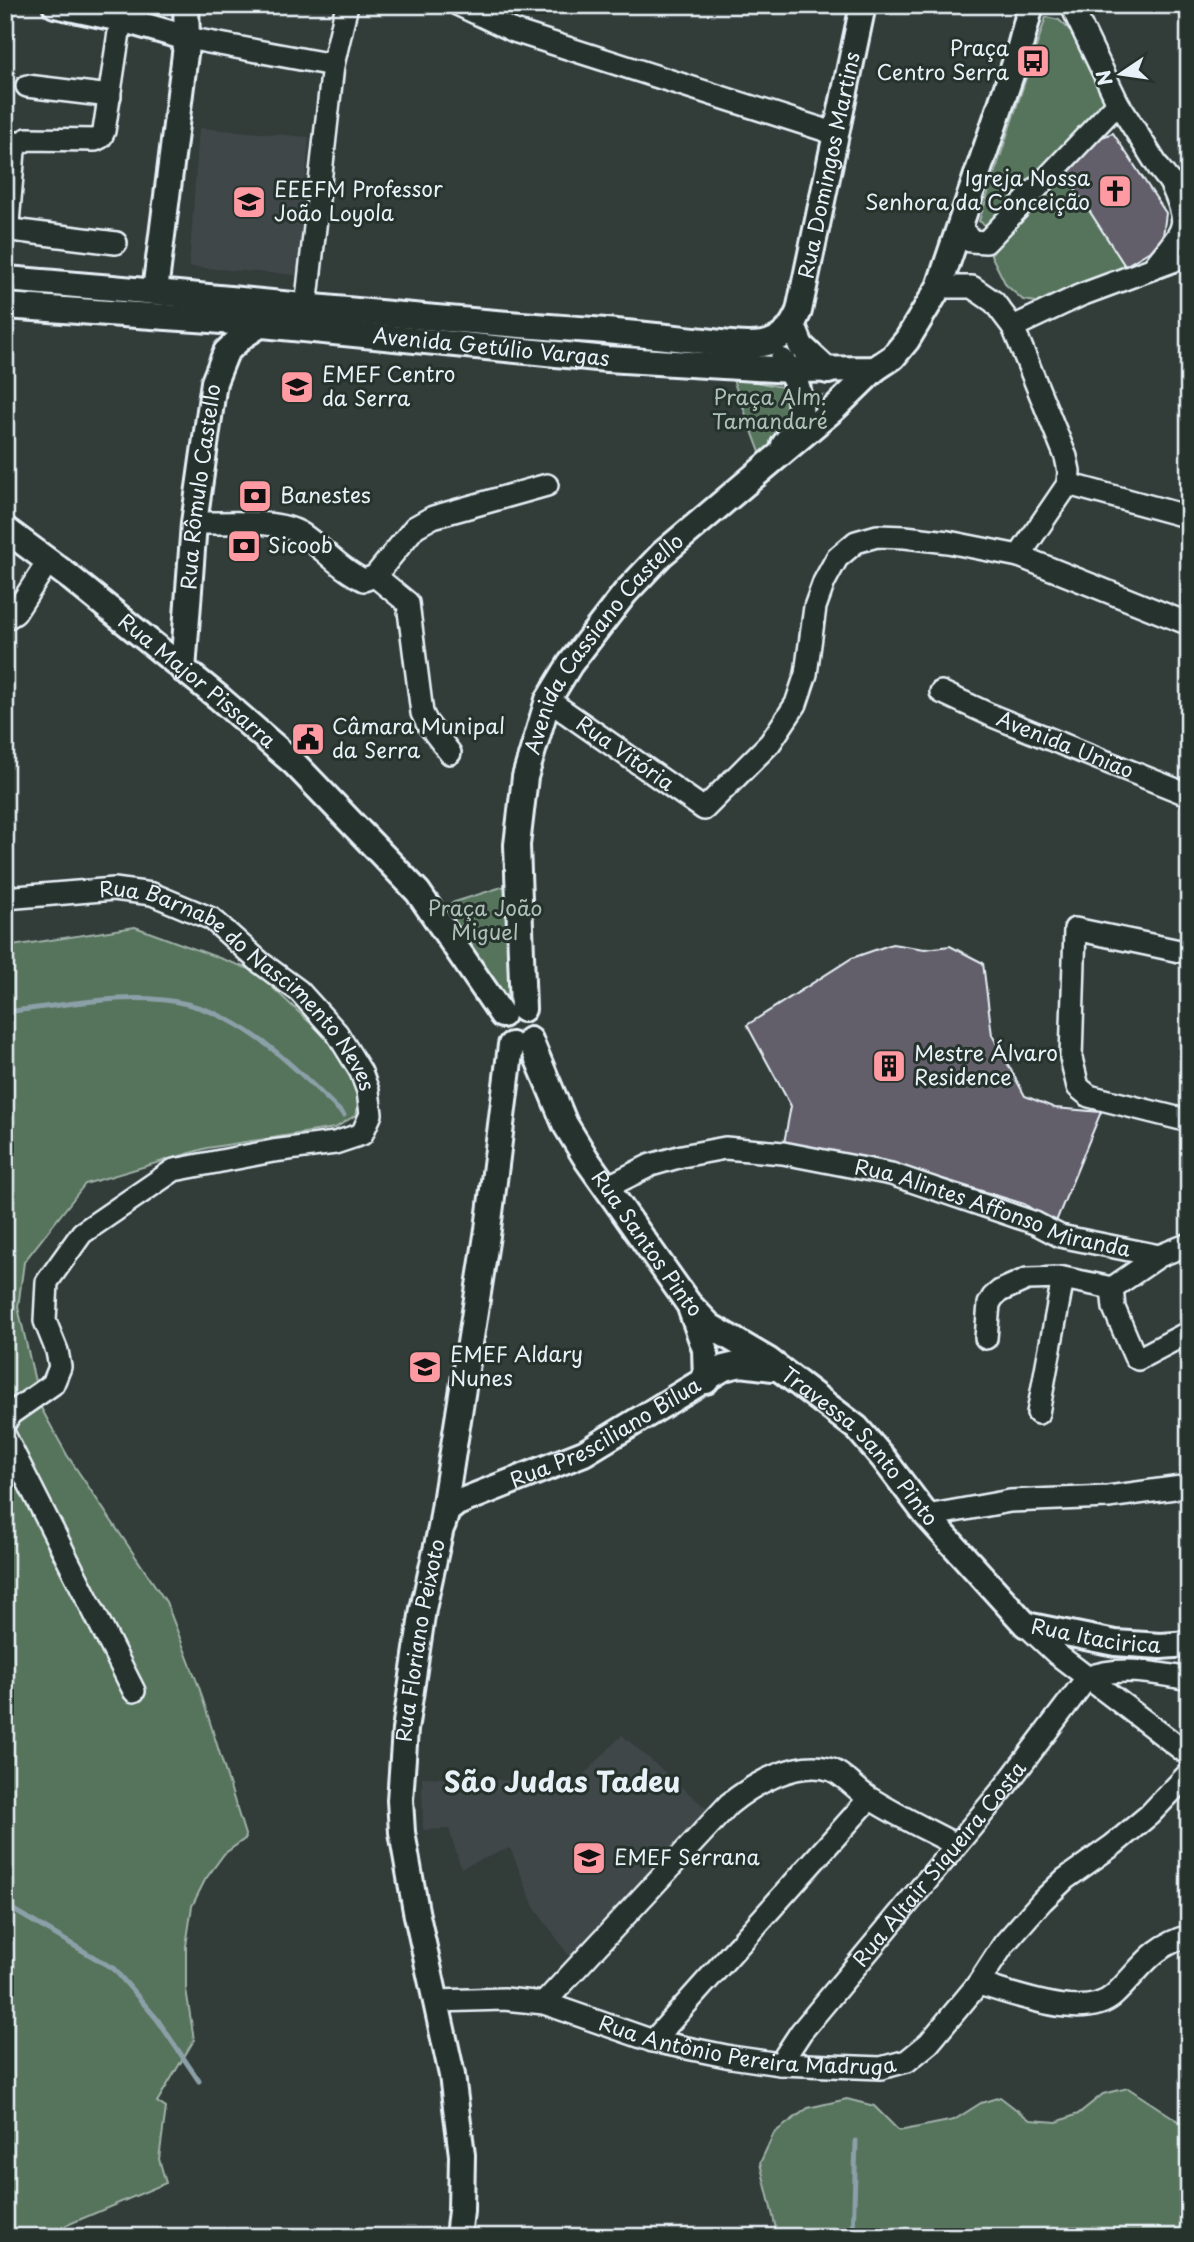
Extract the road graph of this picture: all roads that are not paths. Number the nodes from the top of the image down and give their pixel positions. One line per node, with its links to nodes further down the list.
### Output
1 (55, 5): 8 (street)
2 (186, 5): 9 (street)
3 (348, 5): 10 (street)
4 (459, 5): 14 (street)
5 (863, 5): 14 (street, Rua Domingos Martins)
6 (1031, 5): 17 (street)
7 (1071, 5): 13 (street)
8 (121, 19): 9 (street); 12 (street)
9 (187, 38): 10 (street); 23 (street)
10 (333, 65): 25 (street)
11 (27, 86): 12 (street)
12 (110, 96): 18 (street)
13 (1118, 103): 15 (street); 17 (street)
14 (837, 134): 28 (street, Rua Domingos Martins)
15 (1170, 182): 16 (street); 20 (street)
16 (1189, 193)
17 (960, 224): 22 (street)
18 (116, 243)
19 (1189, 255): 20 (street)
20 (1153, 268): 29 (street)
21 (5, 279): 23 (street, Avenida Getúlio Vargas)
22 (939, 288): 29 (street); 33 (street)
23 (155, 290): 25 (street, Avenida Getúlio Vargas); 26 (street)
24 (5, 306): 26 (street, Avenida Getúlio Vargas)
25 (306, 307): 30 (street, Avenida Getúlio Vargas)
26 (211, 320): 27 (street, Avenida Getúlio Vargas); 36 (street)
27 (260, 325): 32 (street, Avenida Getúlio Vargas); 36 (street, Rua Rômulo Castello)
28 (793, 326): 31 (street); 35 (street)
29 (1013, 327): 38 (street)
30 (609, 331): 31 (street, Avenida Getúlio Vargas); 32 (street)
31 (763, 344): 34 (street)
32 (607, 359): 34 (street, Avenida Getúlio Vargas)
33 (875, 369): 35 (street, Avenida Getúlio Vargas); 37 (street, Avenida Cassiano Castello)
34 (790, 370): 35 (street, Avenida Getúlio Vargas); 37 (street)
35 (828, 371)
36 (214, 382): 41 (street, Rua Rômulo Castello)
37 (780, 453): 52 (street, Avenida Cassiano Castello)
38 (1068, 484): 40 (street); 43 (street)
39 (547, 485): 45 (street)
40 (1189, 517)
41 (194, 523): 45 (street); 48 (street, Rua Rômulo Castello)
42 (5, 529): 44 (street, Rua Major Pissarra)
43 (1019, 556): 47 (street); 52 (street, Rua Vitória)
44 (48, 562): 46 (street); 49 (street, Rua Major Pissarra)
45 (375, 576): 53 (street)
46 (5, 619)
47 (1189, 624)
48 (186, 634): 49 (street); 50 (street, Rua Rômulo Castello)
49 (154, 646): 50 (street, Rua Major Pissarra)
50 (183, 670): 57 (street, Rua Major Pissarra)
51 (941, 692): 54 (street, Avenida União)
52 (548, 700): 57 (street, Avenida Cassiano Castello)
53 (450, 753)
54 (1189, 795)
55 (5, 898): 72 (street, Rua Barnabe do Nascimento Neves)
56 (1189, 953): 59 (street)
57 (513, 1012): 58 (street); 58 (street)
58 (520, 1043): 60 (street, Rua Santos Pinto); 74 (street, Rua Floriano Peixoto)
59 (1189, 1121)
60 (607, 1187): 62 (street, Rua Alintes Affonso Miranda); 65 (street, Rua Santos Pinto)
61 (1189, 1244): 62 (street)
62 (1159, 1256): 64 (street, Rua Alintes Affonso Miranda)
63 (1063, 1278): 64 (street, Rua Alintes Affonso Miranda); 67 (street, Rua Alintes Affonso Miranda); 71 (street)
64 (1112, 1288): 66 (street)
65 (688, 1303): 68 (street, Rua Santos Pinto); 70 (street)
66 (1189, 1332)
67 (986, 1338)
68 (747, 1347): 69 (street, Travessa Santo Pinto)
69 (780, 1370): 70 (street, Rua Presciliano Bilua); 77 (street, Travessa Santo Pinto)
70 (706, 1381): 76 (street, Rua Presciliano Bilua)
71 (1038, 1413)
72 (5, 1423)
73 (5, 1436): 83 (street)
74 (450, 1468): 76 (street); 78 (street, Rua Floriano Peixoto)
75 (1189, 1486): 77 (street, Travessa Santo Pinto)
76 (481, 1493): 78 (street, Rua Presciliano Bilua)
77 (927, 1516): 79 (street, Rua Itacirica)
78 (441, 1528): 90 (street, Rua Floriano Peixoto)
79 (1026, 1625): 80 (street, Rua Itacirica); 81 (street)
80 (1189, 1644)
81 (1094, 1675): 82 (street); 84 (street); 87 (street, Rua Altair Siqueira Costa)
82 (1189, 1679)
83 (134, 1691)
84 (1189, 1755)
85 (1189, 1773): 89 (street, Rua Antônio Pereira Madruga)
86 (869, 1799): 87 (street); 91 (street); 92 (street)
87 (956, 1846): 93 (street, Rua Altair Siqueira Costa)
88 (1189, 1936): 89 (street)
89 (978, 1984): 93 (street, Rua Antônio Pereira Madruga)
90 (437, 2001): 91 (street, Rua Antônio Pereira Madruga); 94 (street, Rua Floriano Peixoto)
91 (544, 2003): 92 (street, Rua Antônio Pereira Madruga)
92 (653, 2040): 93 (street, Rua Antônio Pereira Madruga)
93 (780, 2064)
94 (458, 2237)

